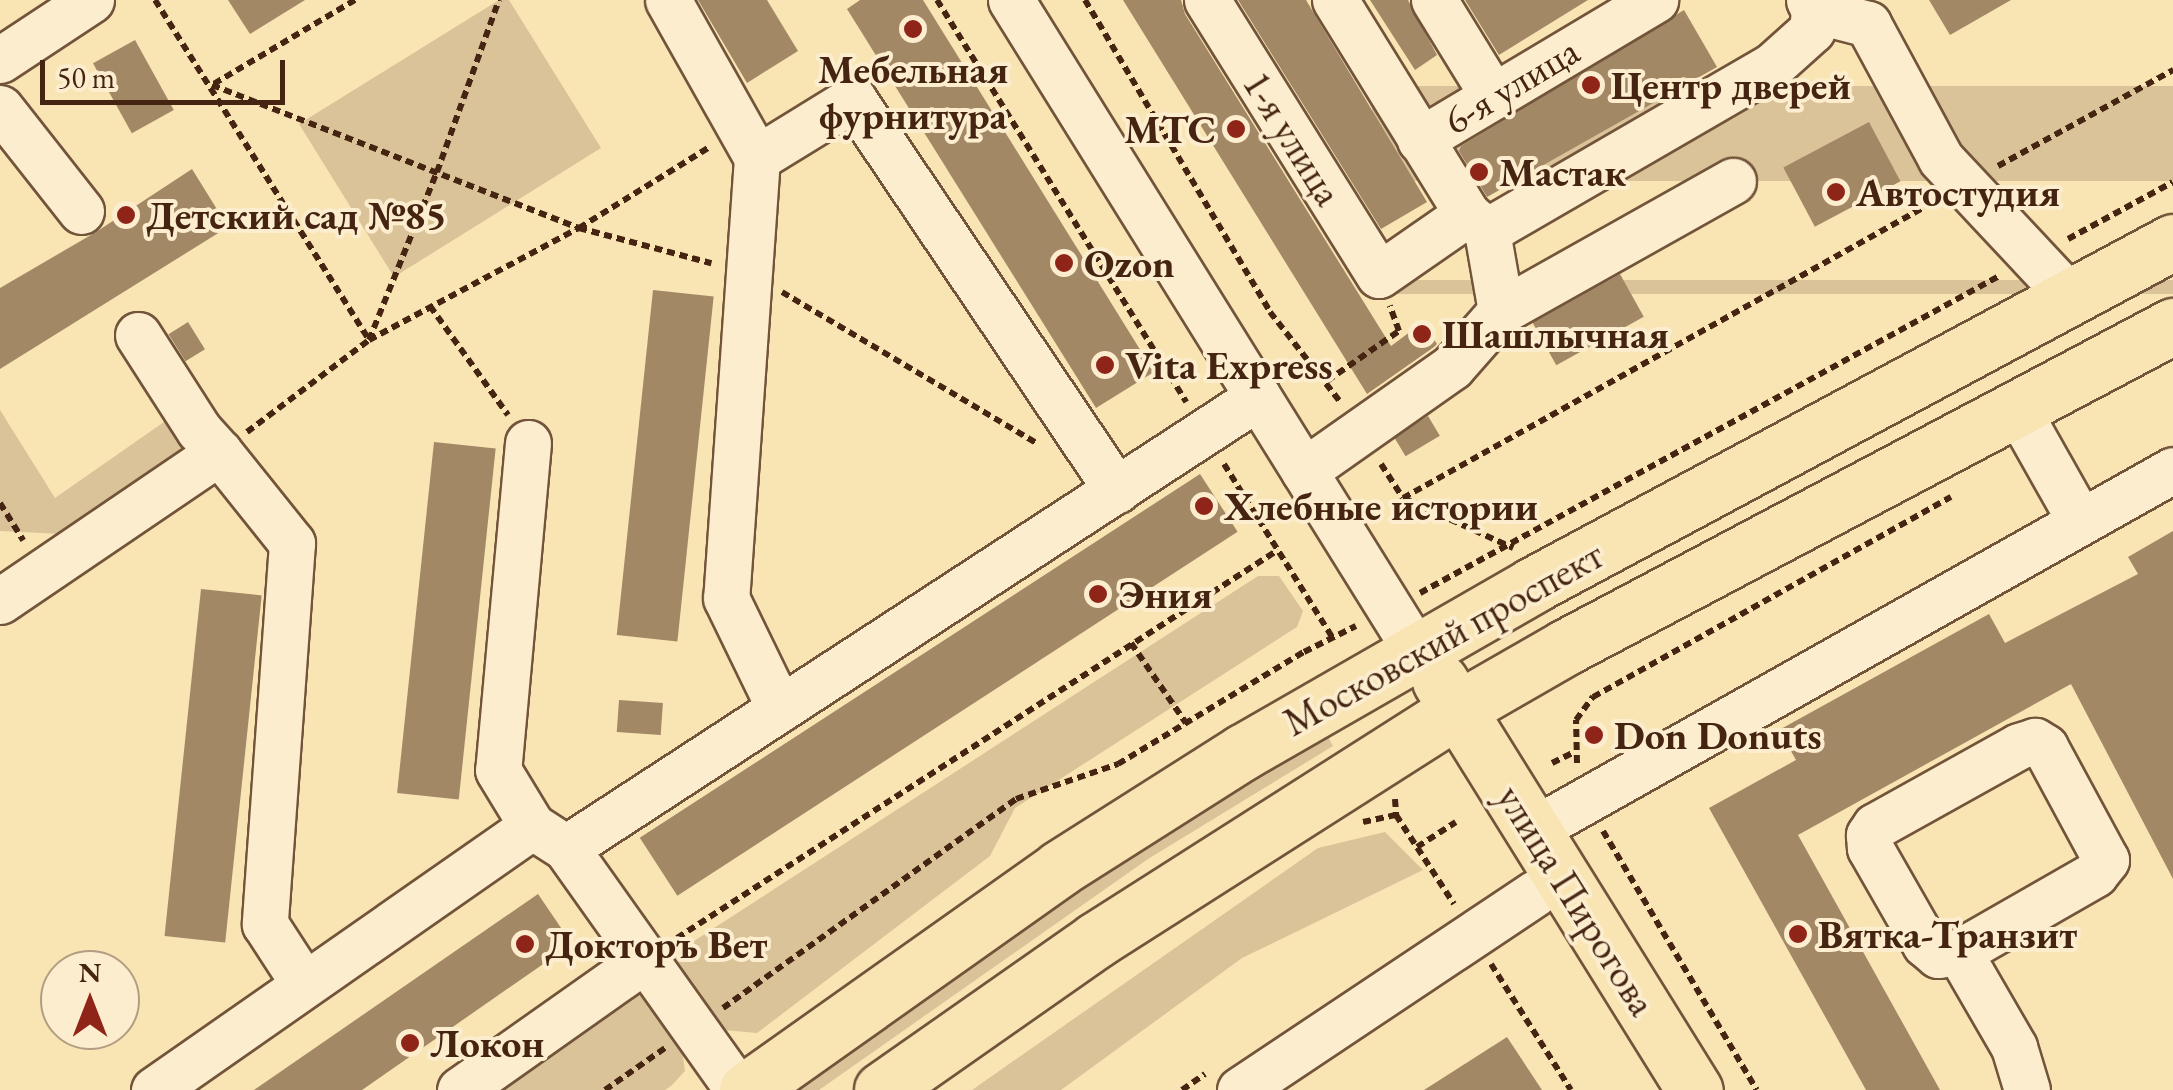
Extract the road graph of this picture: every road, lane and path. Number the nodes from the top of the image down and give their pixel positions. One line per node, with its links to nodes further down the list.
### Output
1 (91, 0): 15 (street)
2 (155, 0): 18 (path)
3 (355, 0): 18 (path)
4 (499, 0): 23 (path)
5 (668, 0): 22 (street)
6 (937, 0): 43 (path)
7 (1011, 0): 41 (street)
8 (1085, 0): 40 (path)
9 (1207, 0): 34 (street, 1-я улица)
10 (1335, 0): 21 (street)
11 (1434, 0): 19 (street)
12 (1655, 0): 14 (street, 6-я улица)
13 (1811, 5): 26 (street); 28 (street)
14 (1598, 14): 19 (street, 6-я улица)
15 (32, 15): 16 (street)
16 (0, 60)
17 (2173, 70): 26 (path)
18 (212, 85): 23 (path); 39 (path)
19 (1493, 96): 21 (street, 6-я улица)
20 (0, 108): 27 (street)
21 (1420, 140): 28 (street)
22 (748, 144): 29 (path); 33 (street); 50 (street)
23 (437, 172): 29 (path); 39 (path)
24 (1734, 181): 36 (street)
25 (2173, 182): 32 (path)
26 (1963, 186): 32 (street); 52 (path)
27 (81, 211)
28 (1477, 223): 34 (street); 36 (street)
29 (580, 228): 33 (path); 35 (path)
30 (2173, 242): 32 (main road, Московский проспект)
31 (2014, 268): 54 (path)
32 (2062, 272): 61 (main road, Московский проспект)
33 (750, 274): 46 (path); 64 (street)
34 (1379, 275): 40 (path)
35 (430, 306): 39 (path); 45 (path)
36 (1501, 311): 44 (street)
37 (2173, 326): 42 (main road, Московский проспект)
38 (138, 335): 47 (street)
39 (369, 340): 47 (path)
40 (1328, 380): 44 (path)
41 (1258, 397): 43 (street); 49 (street)
42 (2018, 409): 53 (street); 65 (main road, Московский проспект)
43 (1205, 432): 50 (street); 55 (path)
44 (1360, 432): 49 (street); 52 (path)
45 (528, 443): 74 (street)
46 (1050, 451)
47 (219, 452): 57 (street); 81 (street)
48 (2173, 470): 53 (street)
49 (1304, 471): 61 (street)
50 (1116, 490): 64 (street)
51 (1957, 493): 63 (path)
52 (1403, 498): 54 (path)
53 (2080, 521): 73 (street)
54 (1511, 544): 56 (path)
55 (1278, 550): 59 (path); 60 (path)
56 (1415, 596)
57 (0, 601)
58 (1366, 622): 59 (path)
59 (1332, 637): 66 (path)
60 (1131, 643): 66 (path); 79 (path)
61 (1416, 651): 65 (main road); 88 (main road, Московский проспект)
62 (1589, 689): 63 (path)
63 (1594, 697): 67 (path)
64 (780, 709): 74 (street)
65 (1448, 717): 73 (main road, улица Пирогова); 76 (main road, улица Пирогова); 89 (main road, Московский проспект)
66 (1186, 722): 82 (path)
67 (1575, 752): 68 (path); 69 (path)
68 (1552, 762)
69 (1580, 777)
70 (1395, 798): 75 (path)
71 (1595, 817): 94 (path)
72 (1456, 822): 75 (path)
73 (1533, 830): 76 (main road, улица Пирогова)
74 (549, 837): 79 (street); 81 (street)
75 (1417, 847): 77 (path)
76 (1548, 885): 90 (street); 92 (main road, улица Пирогова); 93 (main road, улица Пирогова)
77 (1453, 903)
78 (1960, 952): 78 (street); 95 (street)
79 (647, 958): 85 (street); 87 (street)
80 (1490, 962): 91 (path)
81 (304, 984): 84 (street)
82 (711, 1016)
83 (677, 1040): 86 (path)
84 (154, 1090)
85 (460, 1090)
86 (604, 1090)
87 (738, 1090)
88 (748, 1090)
89 (882, 1090)
90 (1240, 1090)
91 (1571, 1090)
92 (1658, 1090)
93 (1694, 1090)
94 (1757, 1090)
95 (2027, 1090)

